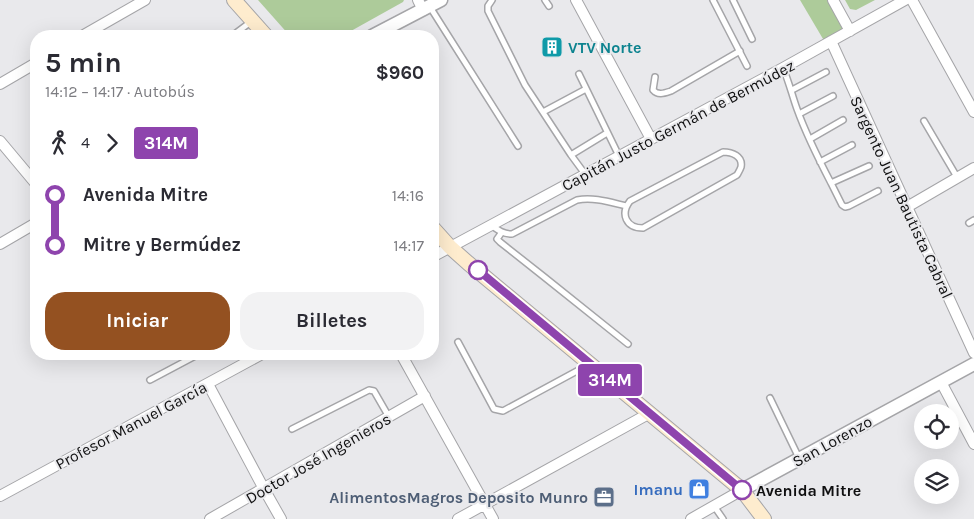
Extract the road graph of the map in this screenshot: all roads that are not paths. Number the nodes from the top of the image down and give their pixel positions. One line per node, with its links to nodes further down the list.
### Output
1 (145, 0): 15 (street)
2 (234, 0): 14 (main road)
3 (441, 0): 12 (street)
4 (492, 0): 33 (lane)
5 (545, 0): 13 (lane)
6 (576, 0): 39 (street)
7 (714, 0): 22 (lane)
8 (733, 0): 20 (lane)
9 (833, 0): 19 (street)
10 (905, 0): 19 (street, Capitán Justo Germán de Bermúdez)
11 (912, 0): 34 (street)
12 (423, 5): 18 (street); 43 (lane)
13 (549, 6)
14 (252, 21): 16 (lane); 17 (main road)
15 (92, 30)
16 (240, 30)
17 (260, 30)
18 (382, 30)
19 (850, 30): 21 (street, Capitán Justo Germán de Bermúdez)
20 (752, 39)
21 (831, 41): 25 (street, Capitán Justo Germán de Bermúdez); 55 (street, Sargento Juan Bautista Cabral)
22 (740, 51): 24 (lane); 28 (lane)
23 (30, 66): 29 (street)
24 (747, 66)
25 (783, 68): 31 (lane); 39 (street, Capitán Justo Germán de Bermúdez)
26 (826, 72): 31 (lane)
27 (579, 74): 30 (lane)
28 (655, 76)
29 (0, 84)
30 (586, 89): 33 (lane); 38 (lane)
31 (792, 90): 35 (lane)
32 (833, 96): 35 (lane)
33 (543, 112): 44 (lane)
34 (974, 112)
35 (799, 114): 40 (lane)
36 (843, 120): 40 (lane)
37 (924, 121): 51 (lane)
38 (608, 133): 44 (lane); 45 (lane)
39 (651, 139): 45 (street, Capitán Justo Germán de Bermúdez)
40 (810, 139): 46 (lane)
41 (0, 141): 50 (street)
42 (852, 145): 46 (lane)
43 (518, 146)
44 (570, 154): 49 (lane)
45 (620, 156): 49 (street, Capitán Justo Germán de Bermúdez)
46 (820, 162): 52 (lane)
47 (868, 166): 52 (lane)
48 (974, 168): 51 (street)
49 (585, 175): 56 (street, Capitán Justo Germán de Bermúdez)
50 (30, 177)
51 (957, 178): 55 (street)
52 (831, 183): 53 (lane)
53 (878, 191)
54 (626, 206): 54 (lane); 58 (lane)
55 (907, 207): 65 (street, Sargento Juan Bautista Cabral)
56 (491, 225): 58 (lane); 61 (street, Capitán Justo Germán de Bermúdez)
57 (30, 226): 60 (street)
58 (502, 232): 64 (lane)
59 (439, 235): 61 (main road)
60 (0, 244)
61 (450, 247): 62 (street); 69 (main road)
62 (439, 253)
63 (458, 342): 69 (lane)
64 (628, 344)
65 (974, 353)
66 (188, 360): 71 (lane)
67 (251, 360): 73 (street, Profesor Manuel García)
68 (404, 360): 74 (street)
69 (590, 364): 76 (main road)
70 (974, 364): 72 (street, San Lorenzo)
71 (150, 380)
72 (941, 382): 79 (street); 80 (street, San Lorenzo)
73 (208, 384): 81 (street); 83 (street, Profesor Manuel García)
74 (425, 396): 77 (street, Doctor José Ingenieros); 84 (street)
75 (770, 398): 80 (lane)
76 (650, 413): 82 (main road); 84 (street)
77 (389, 417): 78 (lane); 81 (street, Doctor José Ingenieros)
78 (292, 429)
79 (974, 444)
80 (799, 459): 82 (street, San Lorenzo)
81 (264, 489): 87 (street, Doctor José Ingenieros); 88 (street)
82 (742, 490): 85 (street, San Lorenzo); 86 (main road)
83 (0, 496)
84 (485, 504): 89 (street); 90 (street)
85 (714, 506): 91 (street, San Lorenzo); 92 (lane)
86 (761, 518)
87 (210, 519)
88 (281, 519)
89 (458, 519)
90 (493, 519)
91 (691, 519)
92 (722, 519)

